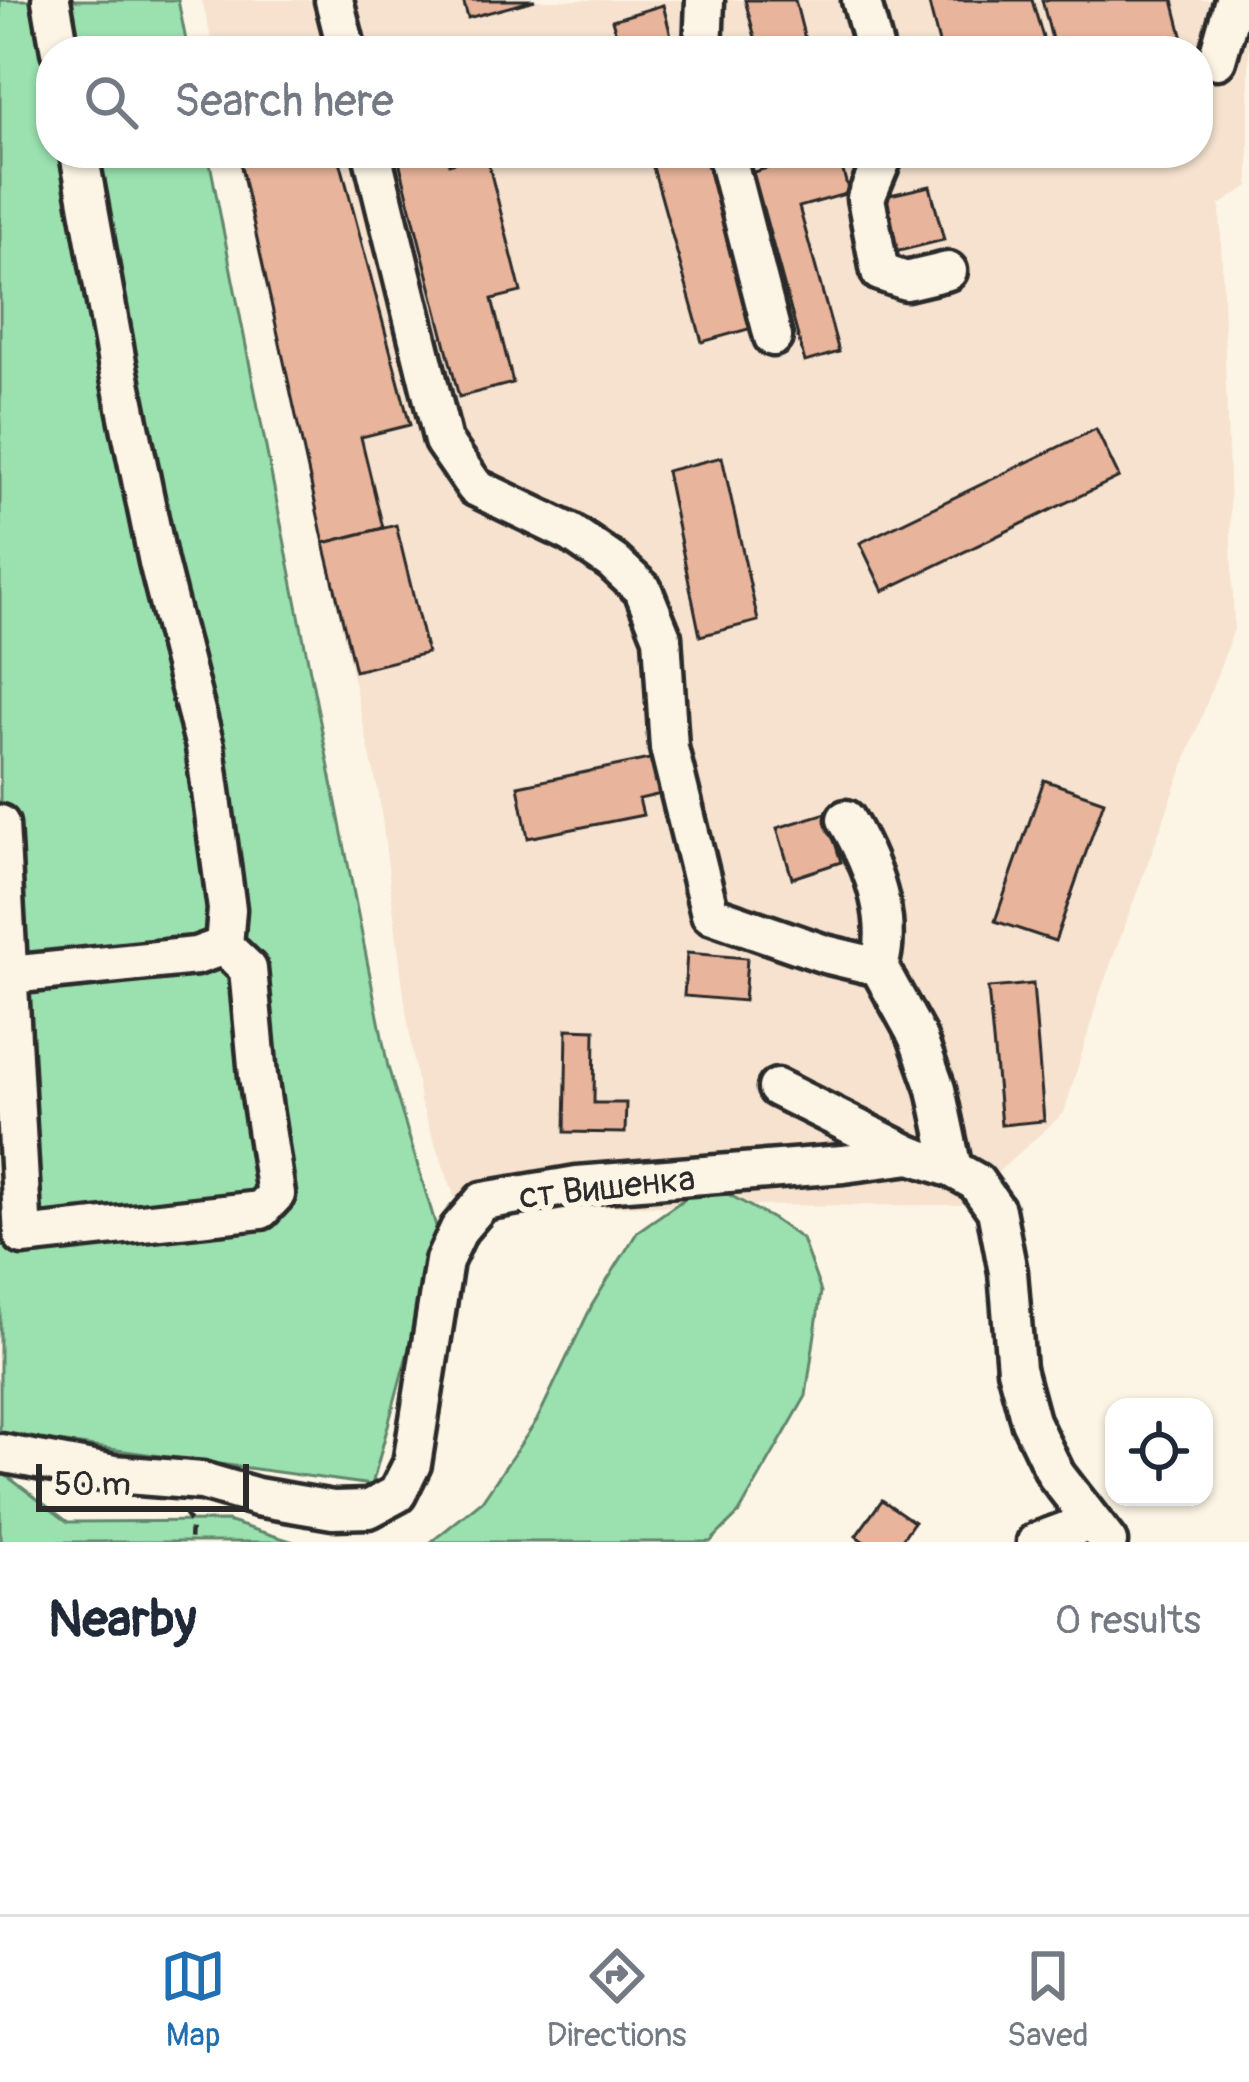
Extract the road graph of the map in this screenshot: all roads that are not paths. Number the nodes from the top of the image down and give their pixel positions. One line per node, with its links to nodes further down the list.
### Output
1 (51, 0): 6 (street)
2 (334, 0): 7 (street)
3 (705, 0): 8 (street)
4 (861, 0): 9 (street)
5 (1234, 0): 10 (street)
6 (57, 36)
7 (343, 36)
8 (704, 36)
9 (871, 36)
10 (1216, 60)
11 (82, 168): 19 (street)
12 (376, 168): 20 (street)
13 (731, 168): 16 (street)
14 (879, 168): 15 (street)
15 (948, 271)
16 (773, 337)
17 (846, 819): 20 (street)
18 (0, 824): 21 (street)
19 (224, 946): 21 (street); 21 (street)
20 (879, 968): 24 (street)
21 (5, 975)
22 (777, 1088): 23 (street)
23 (911, 1155): 24 (street, ст Вишенка); 25 (street, ст Вишенка)
24 (953, 1169): 26 (street, ст Вишенка)
25 (0, 1453)
26 (1093, 1535): 27 (street)
27 (1036, 1542)

